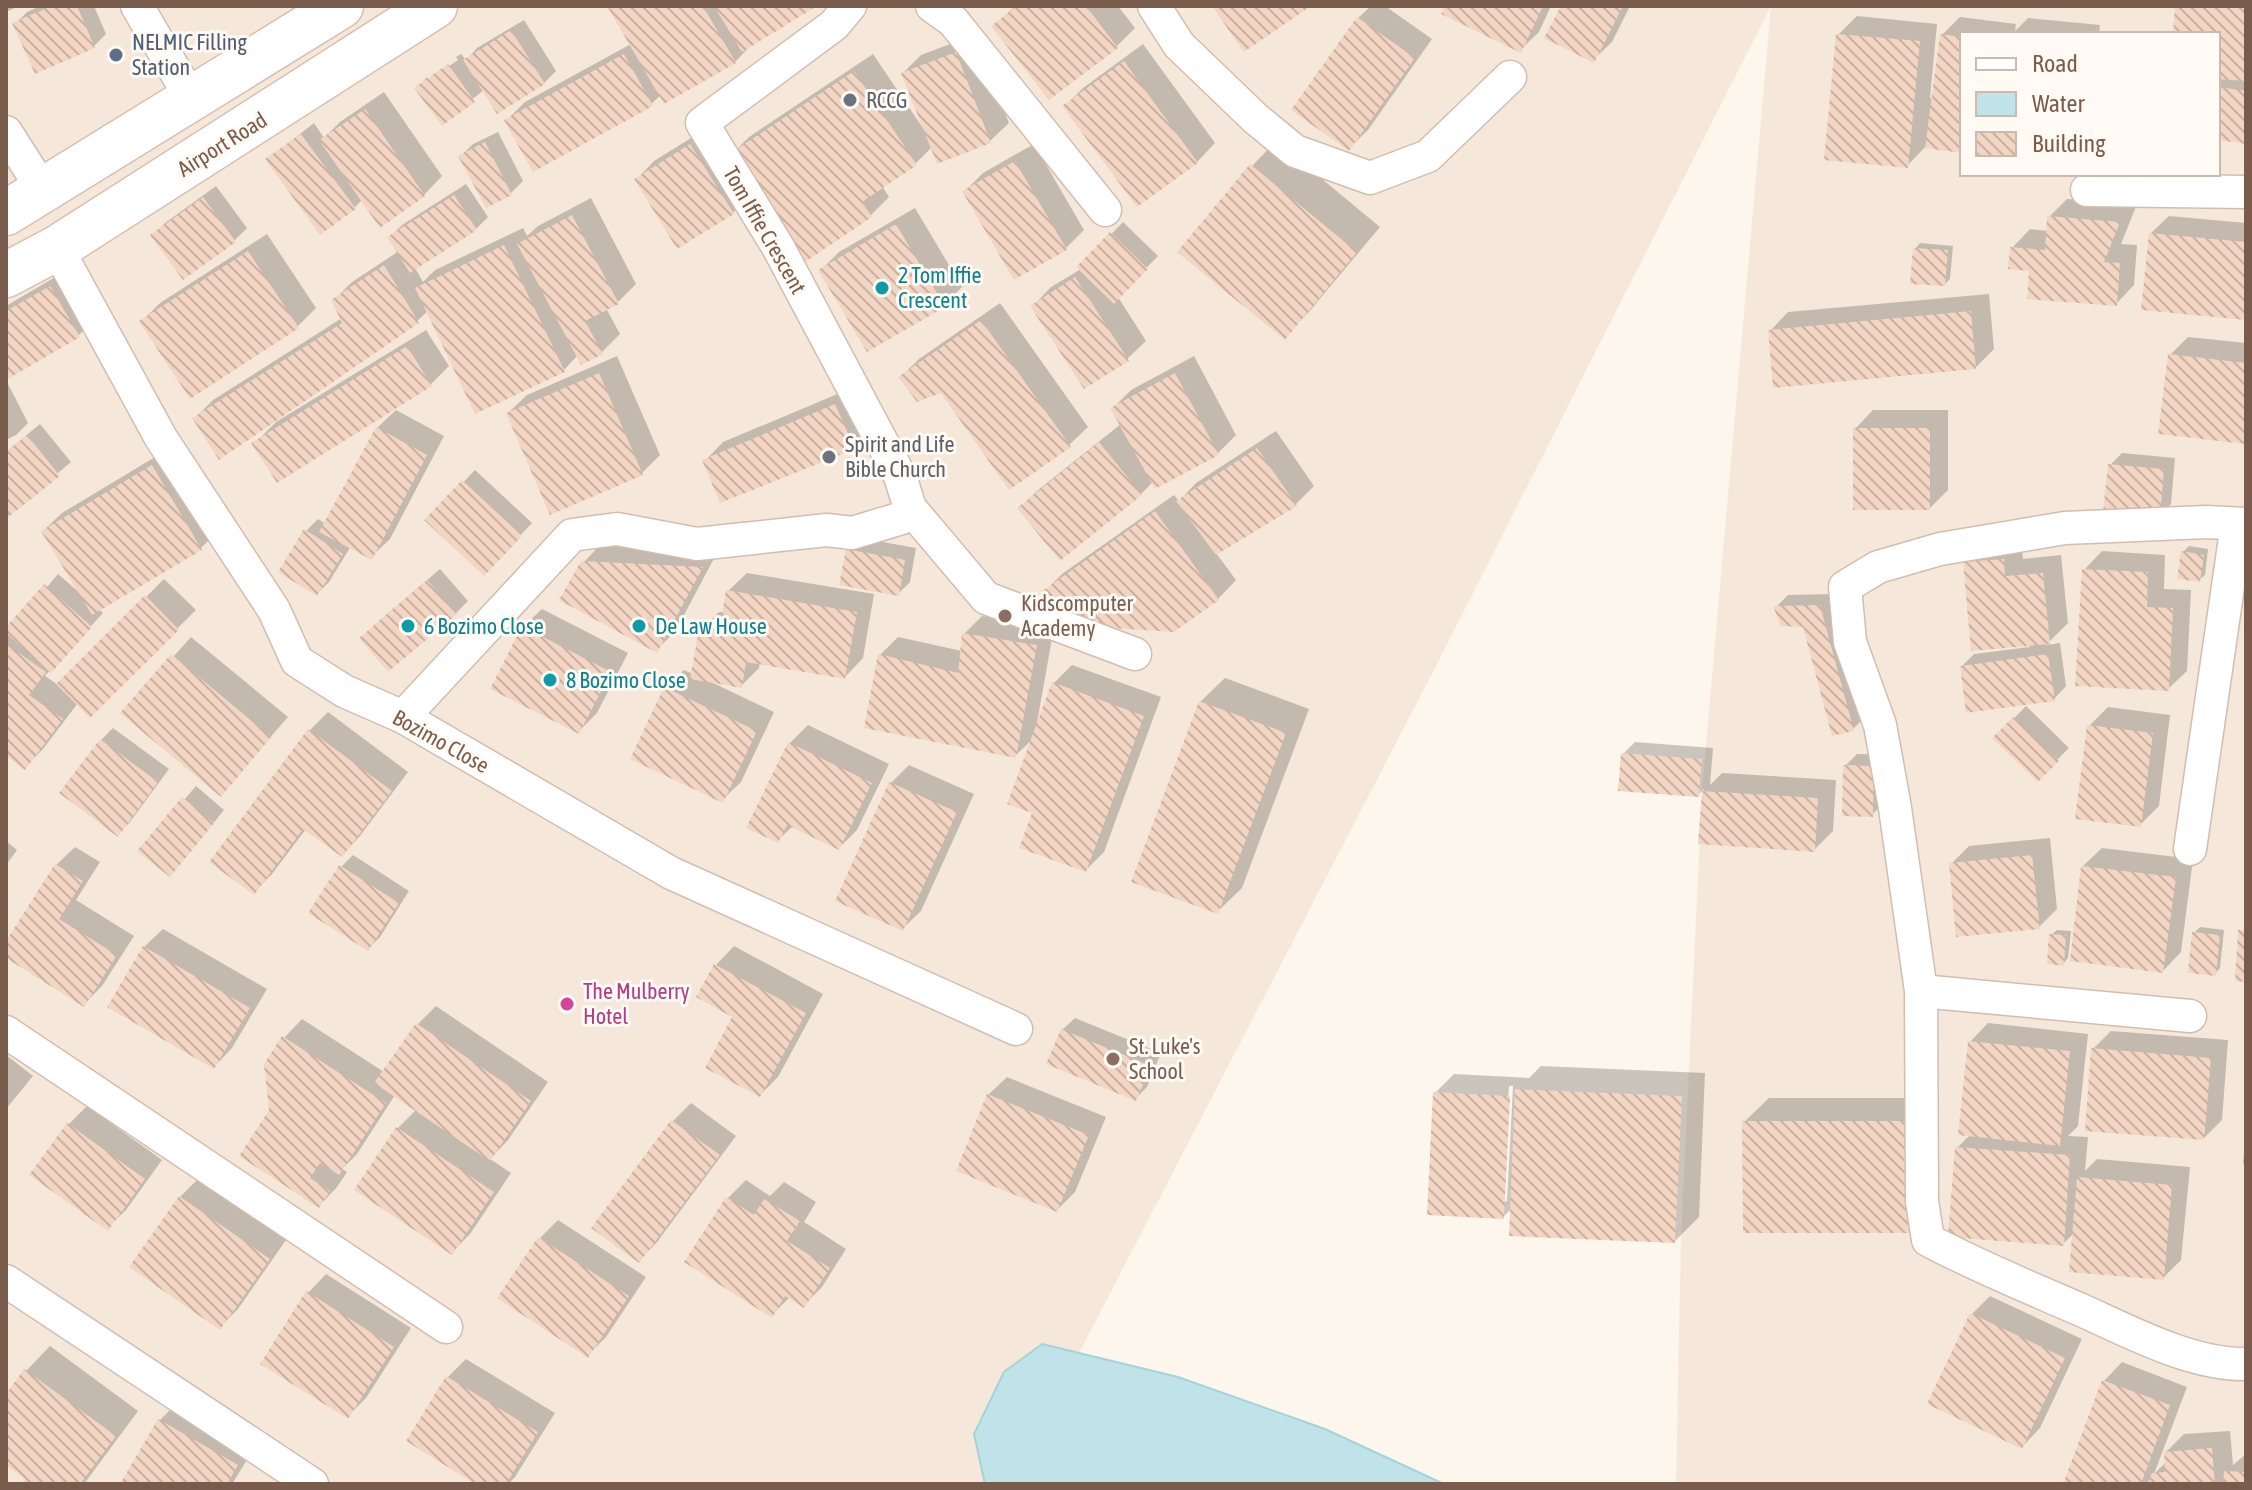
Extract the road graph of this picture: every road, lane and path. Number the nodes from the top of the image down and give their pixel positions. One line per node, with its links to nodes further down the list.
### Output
1 (137, 6): 9 (street)
2 (341, 6): 7 (main road)
3 (435, 6): 10 (main road, Airport Road)
4 (850, 6): 19 (street, Tom Iffie Crescent)
5 (932, 6): 15 (street)
6 (1154, 6): 8 (street)
7 (255, 60): 9 (main road); 10 (main road)
8 (1510, 77)
9 (191, 98): 12 (main road)
10 (285, 104): 17 (main road, Airport Road)
11 (6, 132): 12 (street)
12 (43, 190): 16 (main road)
13 (2087, 190): 14 (street)
14 (2246, 192)
15 (1105, 210)
16 (6, 213)
17 (57, 248): 18 (main road, Airport Road); 22 (street, Bozimo Close)
18 (6, 275)
19 (910, 508): 21 (street, Tom Iffie Crescent); 22 (street)
20 (2241, 524): 23 (street); 24 (street)
21 (1135, 654)
22 (403, 717): 26 (street, Bozimo Close)
23 (2190, 849)
24 (1921, 991): 25 (street); 30 (street)
25 (2190, 1016)
26 (1016, 1029)
27 (6, 1032): 29 (street)
28 (6, 1281): 31 (street)
29 (446, 1327)
30 (2246, 1364)
31 (312, 1484)

